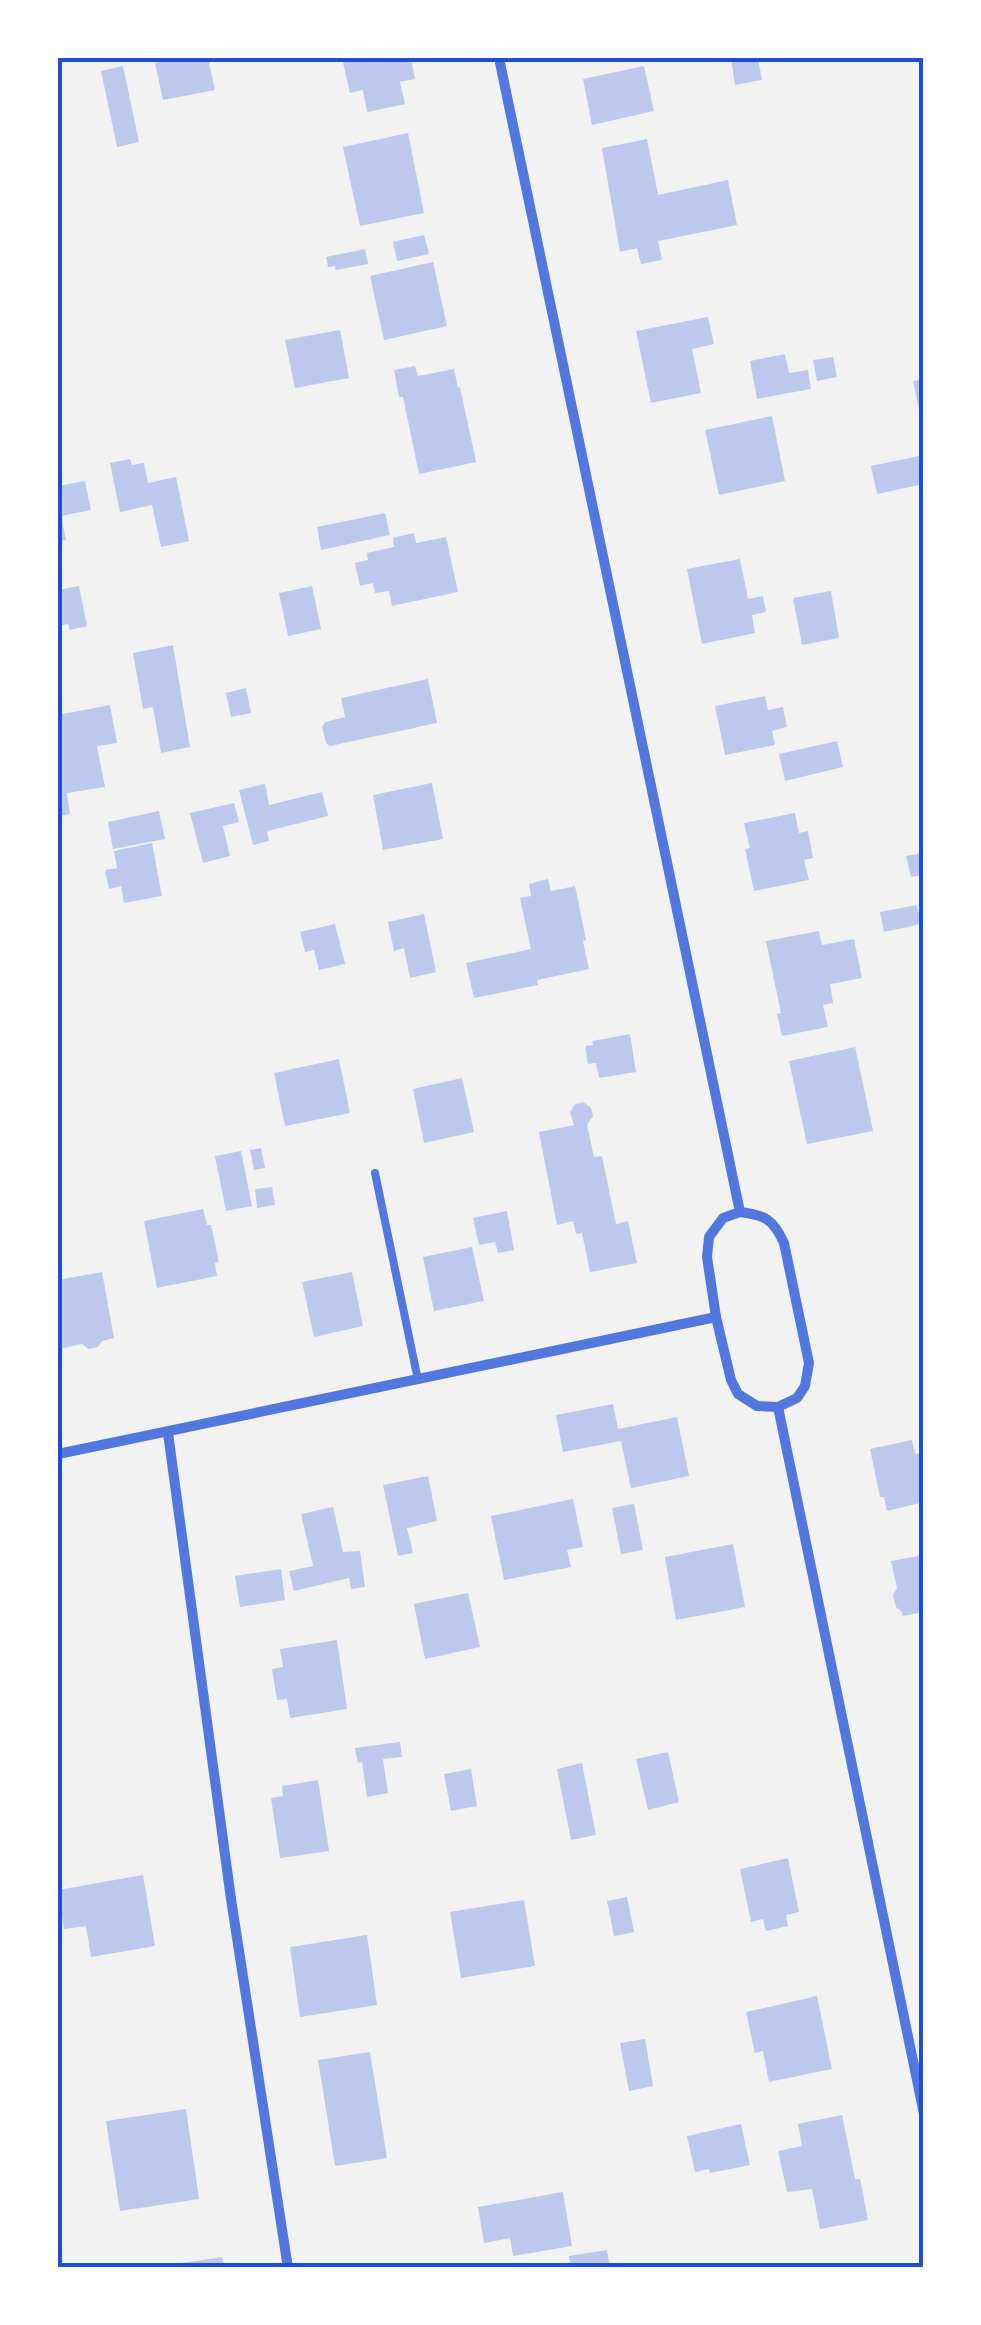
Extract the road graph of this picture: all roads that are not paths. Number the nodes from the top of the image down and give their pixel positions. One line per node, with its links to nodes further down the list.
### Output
1 (499, 58): 3 (street)
2 (375, 1173): 5 (lane)
3 (740, 1212): 4 (street); 6 (street)
4 (716, 1317): 5 (street); 6 (street)
5 (418, 1380): 7 (street)
6 (778, 1407): 9 (street)
7 (168, 1432): 8 (street); 10 (street)
8 (58, 1454)
9 (924, 2114)
10 (288, 2268)

